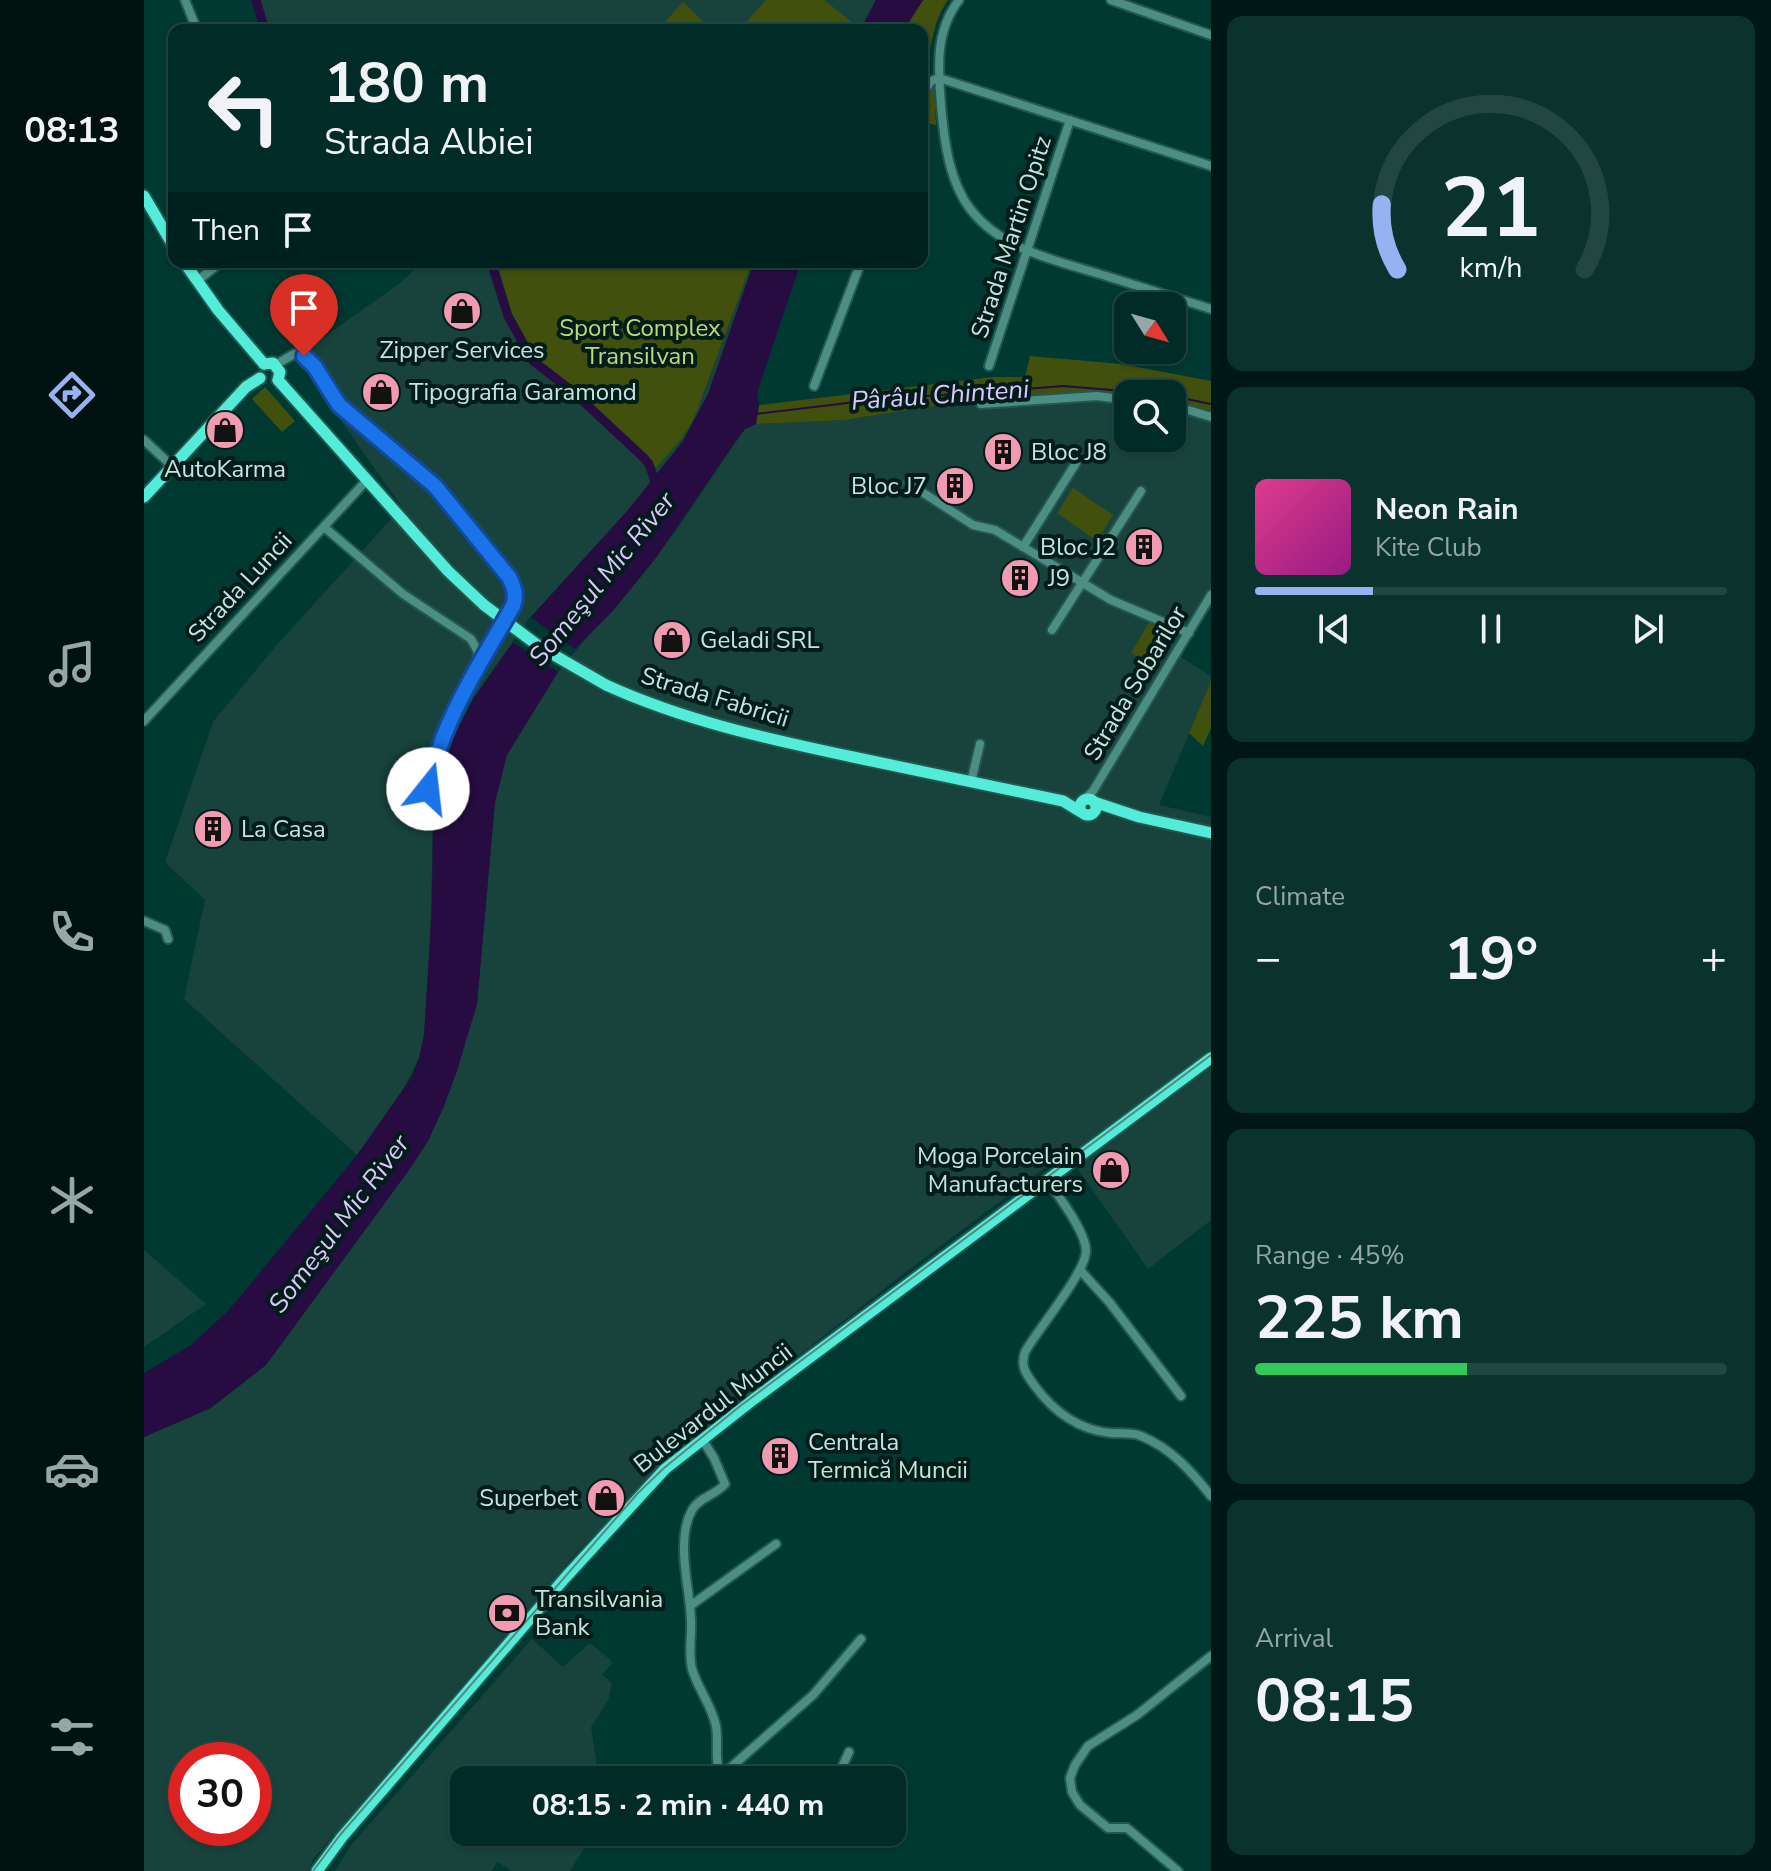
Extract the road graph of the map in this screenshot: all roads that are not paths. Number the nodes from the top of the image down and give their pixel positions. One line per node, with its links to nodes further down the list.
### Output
1 (185, 0): 4 (street)
2 (959, 0): 6 (street)
3 (1111, 0): 5 (street)
4 (195, 24)
5 (1211, 35)
6 (939, 78): 7 (street); 8 (street); 12 (street)
7 (928, 86)
8 (1070, 120): 9 (street); 12 (street, Strada Martin Opitz)
9 (1211, 166)
10 (144, 196): 11 (main road)
11 (168, 237)
12 (1027, 251): 17 (street); 19 (street, Strada Martin Opitz)
13 (188, 268): 16 (main road)
14 (213, 268): 16 (street)
15 (859, 268): 22 (street)
16 (197, 281): 18 (main road)
17 (1211, 309)
18 (270, 364): 20 (main road); 21 (main road); 40 (street)
19 (989, 366)
20 (260, 378): 21 (main road); 29 (main road)
21 (278, 380): 30 (main road, Strada Fabricii)
22 (814, 386)
23 (1114, 398): 24 (street)
24 (981, 404)
25 (1186, 409): 26 (street)
26 (1211, 417)
27 (144, 440): 29 (street)
28 (1076, 463): 35 (street)
29 (172, 466): 33 (main road)
30 (367, 480): 34 (street, Strada Luncii); 45 (main road, Strada Fabricii, bridge)
31 (908, 483): 35 (street)
32 (1141, 491): 36 (street)
33 (144, 497)
34 (324, 527): 41 (street); 43 (street, Strada Luncii)
35 (1023, 547): 36 (street)
36 (1082, 584): 38 (street); 39 (street)
37 (1211, 595): 39 (street, Strada Sobarilor)
38 (1052, 630)
39 (1189, 633): 46 (street, Strada Sobarilor)
40 (497, 635): 41 (street); 42 (street)
41 (471, 639): 42 (street)
42 (480, 662): 47 (street)
43 (144, 721)
44 (980, 744): 45 (street)
45 (971, 782): 46 (main road, Strada Fabricii)
46 (1089, 802): 48 (main road, Strada Fabricii)
47 (422, 821)
48 (1211, 833)
49 (144, 921): 50 (street)
50 (168, 939)
51 (1211, 1058): 52 (main road, Bulevardul Muncii)
52 (1047, 1180): 53 (street); 55 (main road, Bulevardul Muncii)
53 (1080, 1270): 54 (street); 56 (street)
54 (1181, 1396)
55 (702, 1439): 58 (street); 65 (main road, Bulevardul Muncii)
56 (1211, 1496)
57 (776, 1544): 58 (street)
58 (690, 1606): 62 (street)
59 (861, 1639): 63 (street)
60 (1211, 1656): 66 (street)
61 (849, 1752): 64 (street)
62 (717, 1766)
63 (735, 1766)
64 (842, 1766)
65 (317, 1871)
66 (1178, 1871)

